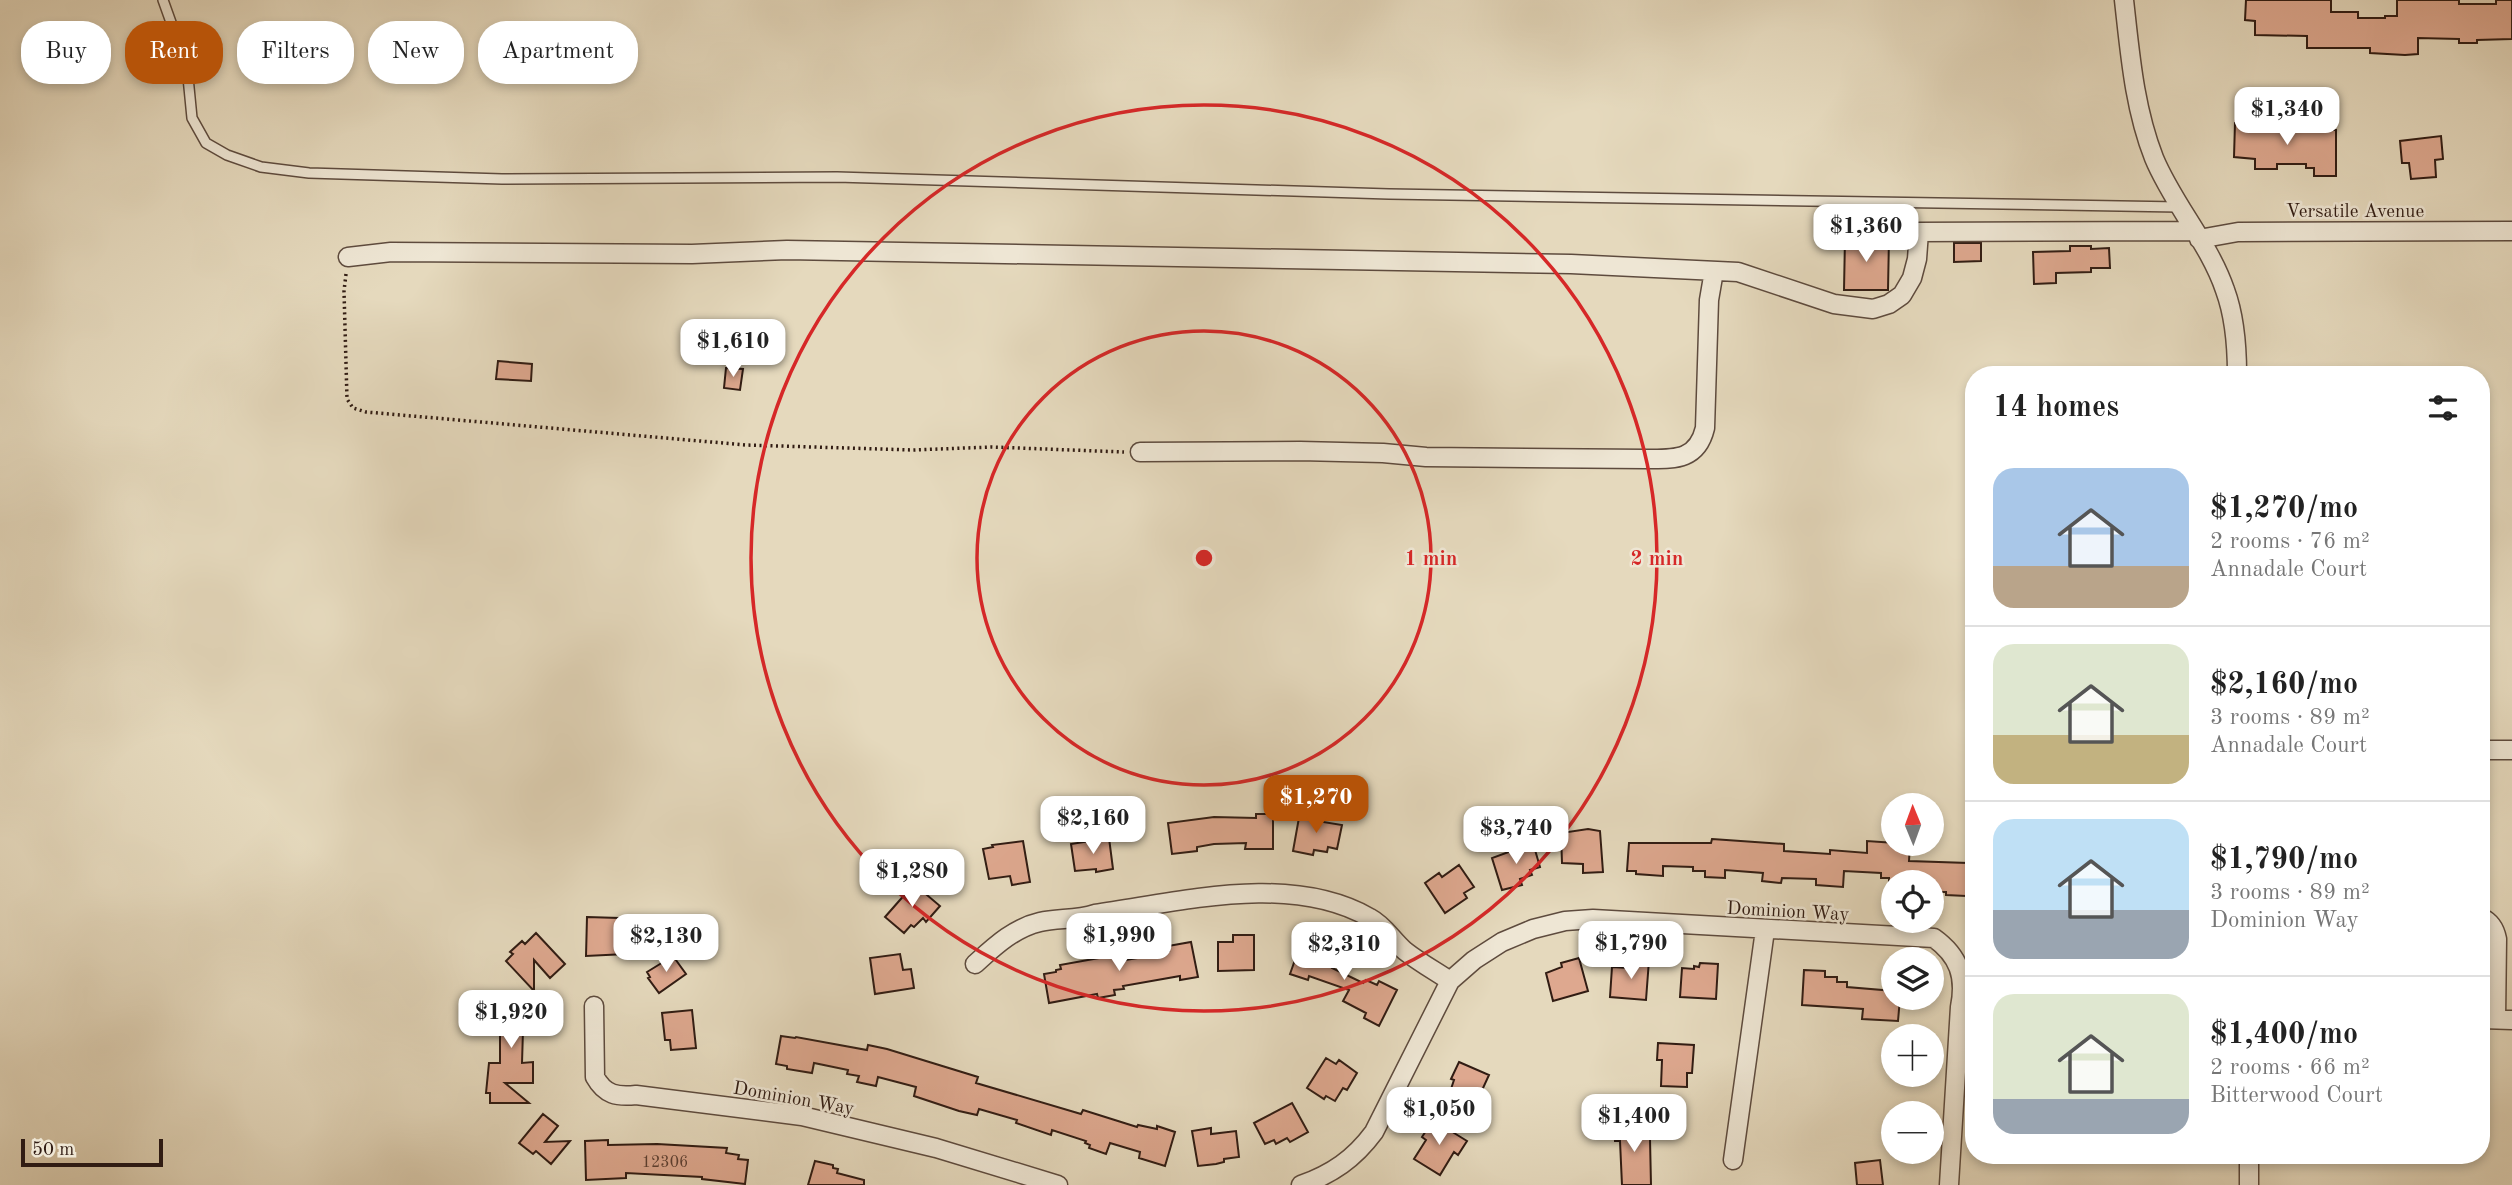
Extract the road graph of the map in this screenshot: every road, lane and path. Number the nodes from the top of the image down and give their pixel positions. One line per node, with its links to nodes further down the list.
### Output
1 (163, 0): 3 (lane)
2 (2124, 0): 3 (street)
3 (2181, 208): 5 (street)
4 (2512, 231): 5 (street, Versatile Avenue)
5 (2196, 235): 7 (street, Versatile Avenue); 8 (street)
6 (348, 257): 7 (street); 9 (path)
7 (1714, 271): 9 (street)
8 (2236, 366)
9 (1140, 452)
10 (2490, 750): 11 (street)
11 (2512, 750)
12 (2490, 923): 17 (street)
13 (1765, 930): 15 (street, Dominion Way); 18 (street); 22 (street, Dominion Way)
14 (975, 964): 15 (street)
15 (1450, 981): 21 (street, Dominion Way)
16 (594, 1006): 20 (street, Dominion Way)
17 (2497, 1019)
18 (1733, 1160)
19 (2249, 1164): 23 (street)
20 (1058, 1185)
21 (1300, 1185)
22 (1949, 1185)
23 (2249, 1185)

